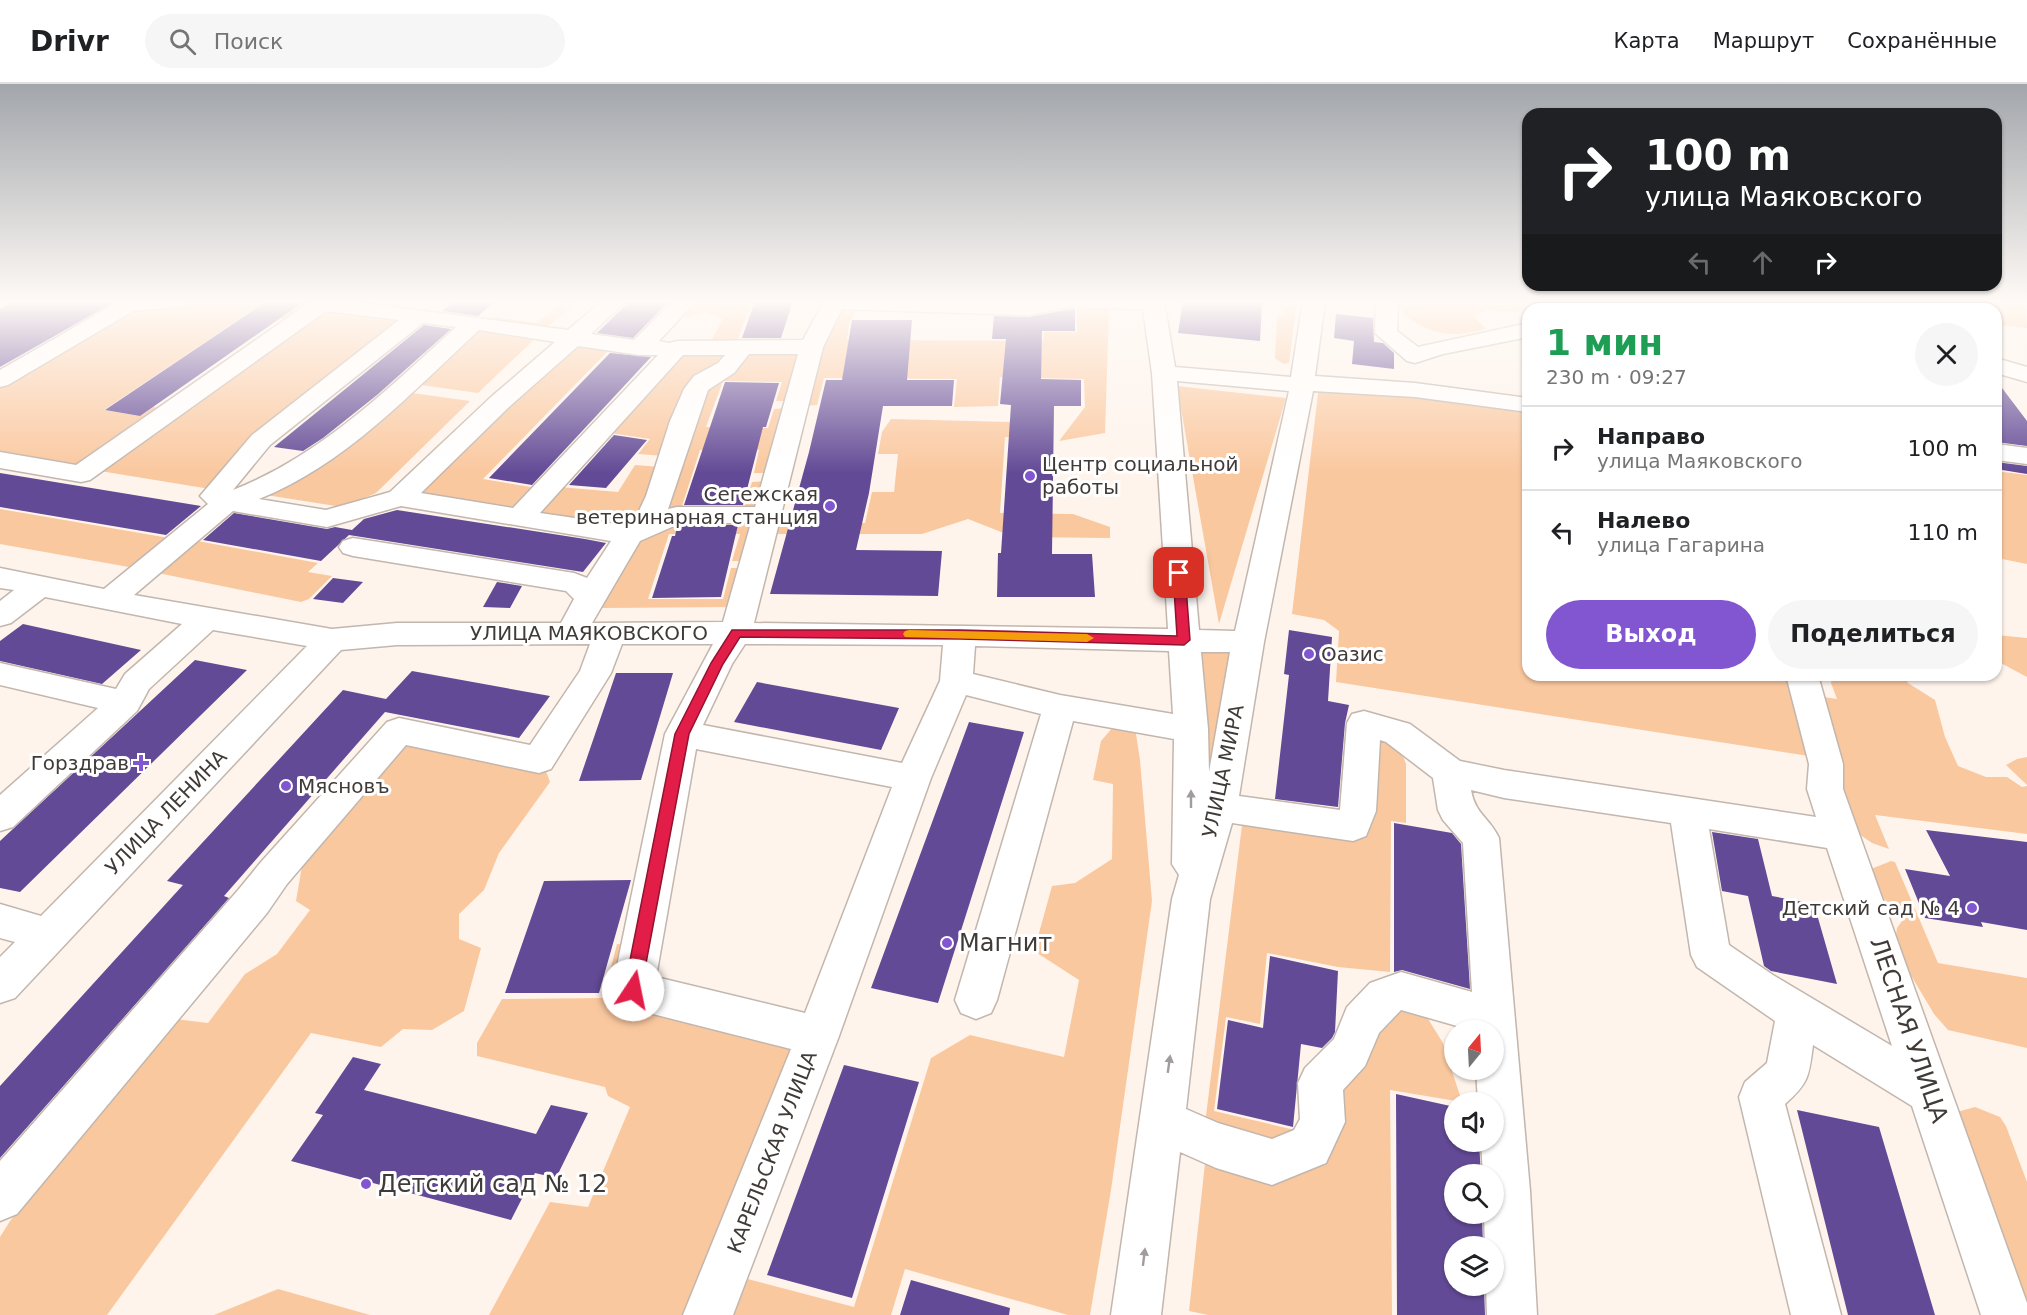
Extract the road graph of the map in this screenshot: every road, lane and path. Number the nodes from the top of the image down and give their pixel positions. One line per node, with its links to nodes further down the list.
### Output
1 (37, 358): 17 (street)
2 (245, 358): 23 (street)
3 (365, 358): 25 (street)
4 (433, 358): 25 (street)
5 (551, 358): 24 (street)
6 (667, 358): 27 (street)
7 (734, 358): 28 (street)
8 (808, 358): 26 (street, КАРЕЛЬСКАЯ УЛИЦА)
9 (1162, 358): 15 (street)
10 (1306, 358): 18 (street, УЛИЦА МИРА)
11 (1415, 358): 19 (street)
12 (2002, 361): 13 (street)
13 (2027, 366)
14 (2002, 367): 16 (street)
15 (1164, 373): 18 (street); 41 (street)
16 (2027, 375)
17 (0, 380)
18 (1302, 385): 19 (street); 42 (street, УЛИЦА МИРА)
19 (1415, 390): 20 (street)
20 (1522, 404)
21 (2002, 453): 22 (street)
22 (2027, 456)
23 (0, 460)
24 (400, 498): 25 (street); 27 (street)
25 (227, 502): 33 (street)
26 (768, 515): 28 (street); 37 (street, КАРЕЛЬСКАЯ УЛИЦА)
27 (520, 518): 28 (street)
28 (629, 535): 32 (street)
29 (353, 547): 32 (street)
30 (0, 578): 31 (street, УЛИЦА МАЯКОВСКОГО)
31 (40, 586): 33 (street, УЛИЦА МАЯКОВСКОГО); 34 (street)
32 (589, 599): 38 (street)
33 (109, 600): 35 (street, УЛИЦА МАЯКОВСКОГО)
34 (0, 616)
35 (207, 619): 40 (street, УЛИЦА МАЯКОВСКОГО); 46 (street)
36 (610, 633): 37 (street, УЛИЦА МАЯКОВСКОГО); 38 (street, УЛИЦА МАЯКОВСКОГО); 66 (street)
37 (736, 633): 39 (street, УЛИЦА МАЯКОВСКОГО); 49 (street, КАРЕЛЬСКАЯ УЛИЦА)
38 (571, 634): 40 (street, УЛИЦА МАЯКОВСКОГО)
39 (960, 635): 41 (street, УЛИЦА МАЯКОВСКОГО); 44 (street)
40 (332, 640): 58 (street, УЛИЦА ЛЕНИНА)
41 (1184, 640): 42 (street, УЛИЦА МАЯКОВСКОГО); 48 (street)
42 (1248, 642): 52 (street, УЛИЦА МИРА)
43 (0, 674): 46 (street)
44 (956, 681): 47 (street); 51 (street)
45 (1804, 681): 55 (street, ЛЕСНАЯ УЛИЦА)
46 (125, 703): 54 (street)
47 (1060, 707): 48 (street); 60 (street)
48 (1191, 729): 56 (street, one-way to 48)
49 (682, 734): 51 (street); 63 (street, КАРЕЛЬСКАЯ УЛИЦА)
50 (1450, 771): 52 (street); 53 (street); 62 (street)
51 (913, 778): 63 (street)
52 (1220, 807): 56 (street, УЛИЦА МИРА)
53 (1687, 810): 55 (street); 61 (street)
54 (0, 817)
55 (1841, 835): 64 (street, ЛЕСНАЯ УЛИЦА)
56 (1191, 899): 65 (street, УЛИЦА МИРА, one-way to 56)
57 (0, 921): 58 (street)
58 (48, 935): 59 (street, УЛИЦА ЛЕНИНА)
59 (0, 985)
60 (976, 1000)
61 (1797, 1012): 64 (street); 70 (street)
62 (1494, 1018): 65 (street); 69 (street)
63 (818, 1036): 67 (street, КАРЕЛЬСКАЯ УЛИЦА)
64 (1930, 1093): 71 (street, ЛЕСНАЯ УЛИЦА)
65 (1161, 1121): 68 (street, УЛИЦА МИРА, one-way to 65)
66 (0, 1197)
67 (708, 1315)
68 (1136, 1315)
69 (1512, 1315)
70 (1816, 1315)
71 (2006, 1315)

